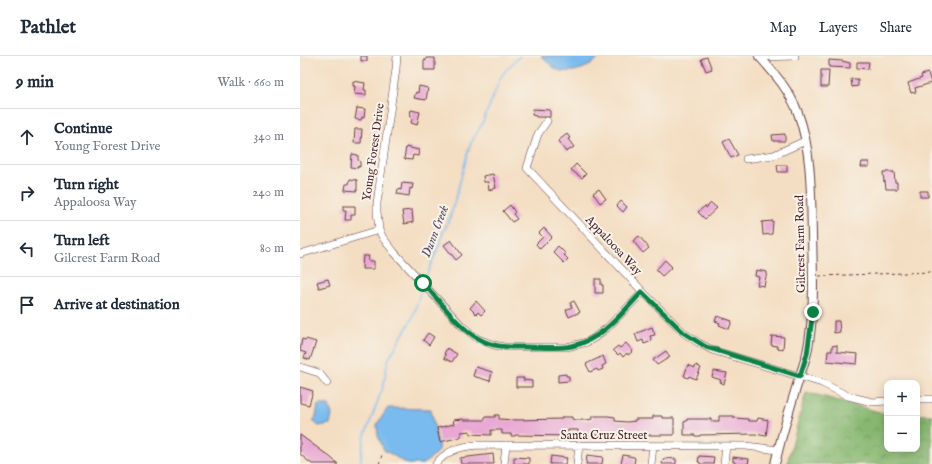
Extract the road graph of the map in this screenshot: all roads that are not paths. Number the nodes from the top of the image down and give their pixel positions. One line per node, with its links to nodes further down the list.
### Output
1 (397, 56): 7 (street, Young Forest Drive)
2 (794, 56): 3 (street)
3 (759, 57): 5 (main road, Gilcrest Farm Road)
4 (547, 121): 9 (street, Appaloosa Way)
5 (805, 141): 6 (street); 11 (main road, Gilcrest Farm Road)
6 (746, 158)
7 (379, 230): 8 (street); 9 (street, Young Forest Drive)
8 (300, 254)
9 (642, 292): 11 (street, Appaloosa Way)
10 (300, 367): 12 (street)
11 (800, 376): 15 (street, Appaloosa Way); 20 (main road, Gilcrest Farm Road)
12 (327, 383)
13 (920, 399): 14 (street)
14 (932, 399)
15 (884, 401)
16 (506, 445): 17 (street, Santa Cruz Street); 21 (street, Santa Cruz Street); 22 (street)
17 (579, 445): 18 (street, Santa Cruz Street); 23 (street)
18 (653, 446): 19 (street, Santa Cruz Street); 24 (street)
19 (726, 446): 20 (street, Santa Cruz Street); 25 (street)
20 (778, 450): 26 (main road, Gilcrest Farm Road)
21 (436, 464)
22 (504, 464)
23 (577, 464)
24 (651, 464)
25 (724, 464)
26 (775, 464)

